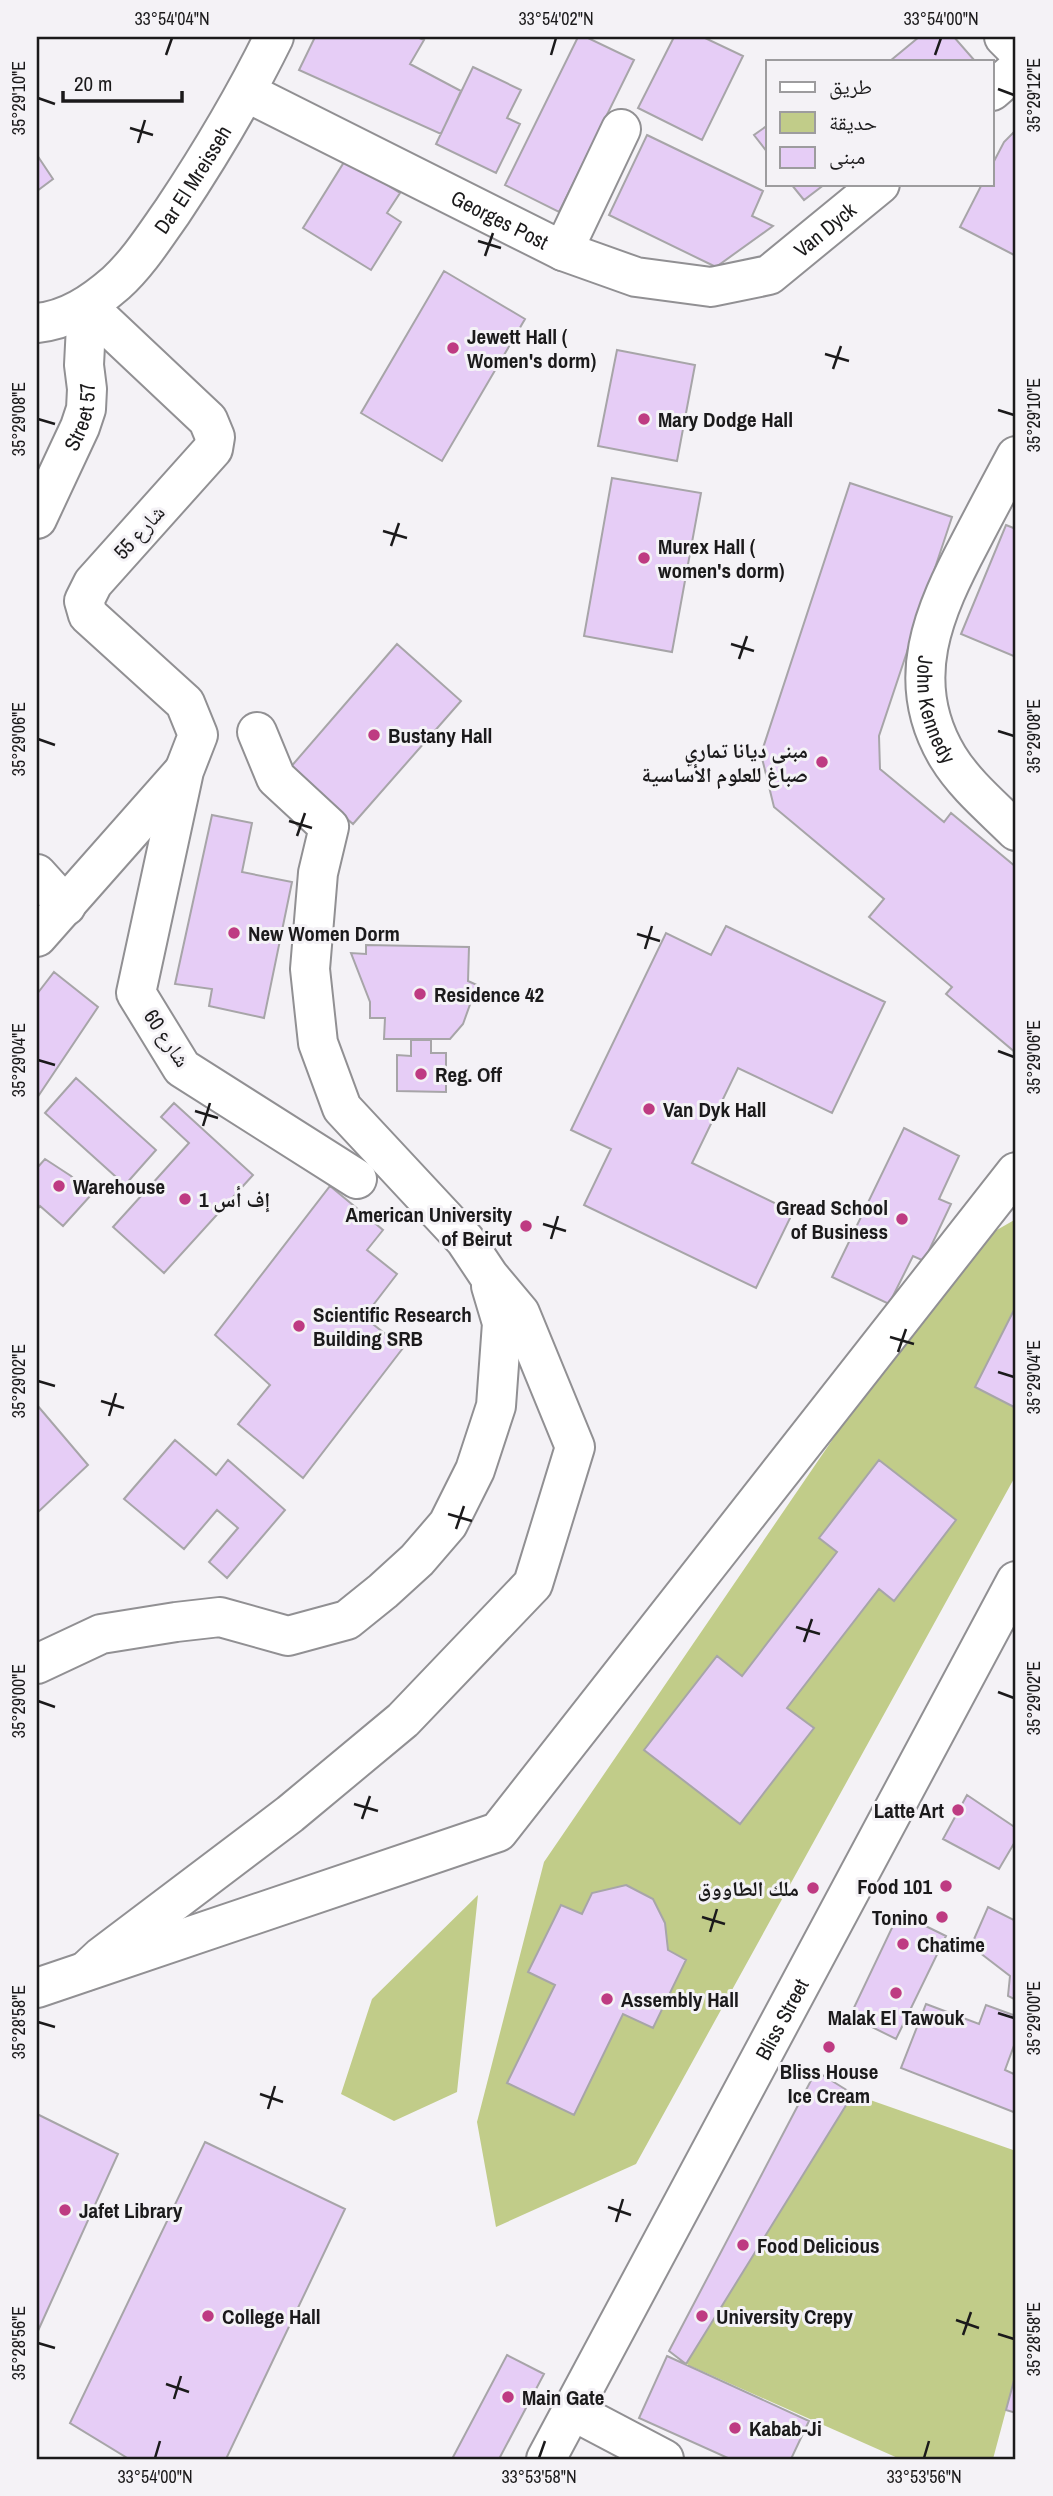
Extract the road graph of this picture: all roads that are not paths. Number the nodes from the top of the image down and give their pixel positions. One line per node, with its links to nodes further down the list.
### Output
1 (274, 37): 6 (street, Dar El Mreisseh)
2 (1004, 37): 3 (street)
3 (1016, 49)
4 (1016, 70): 5 (street)
5 (993, 90)
6 (246, 92): 9 (street, Georges Post); 11 (street, Dar El Mreisseh)
7 (621, 129): 9 (street)
8 (878, 186): 10 (street, Van Dyck)
9 (563, 251): 10 (street, Georges Post)
10 (769, 275)
11 (87, 306): 12 (street, Dar El Mreisseh); 14 (street, Street 57); 16 (street, شارع 55)
12 (37, 323)
13 (1016, 456): 17 (street, John Kennedy)
14 (37, 519)
15 (257, 732): 23 (street)
16 (184, 771): 19 (street); 22 (street, شارع 60)
17 (1016, 831)
18 (37, 874): 19 (street)
19 (66, 906): 20 (street)
20 (37, 937)
21 (1016, 1172): 26 (street)
22 (357, 1179)
23 (489, 1276): 25 (street); 26 (street)
24 (1016, 1581): 28 (street, Bliss Street)
25 (37, 1664)
26 (86, 1971): 27 (street)
27 (37, 1988)
28 (571, 2410): 29 (street, Bliss Street); 30 (street)
29 (546, 2459)
30 (664, 2459)

